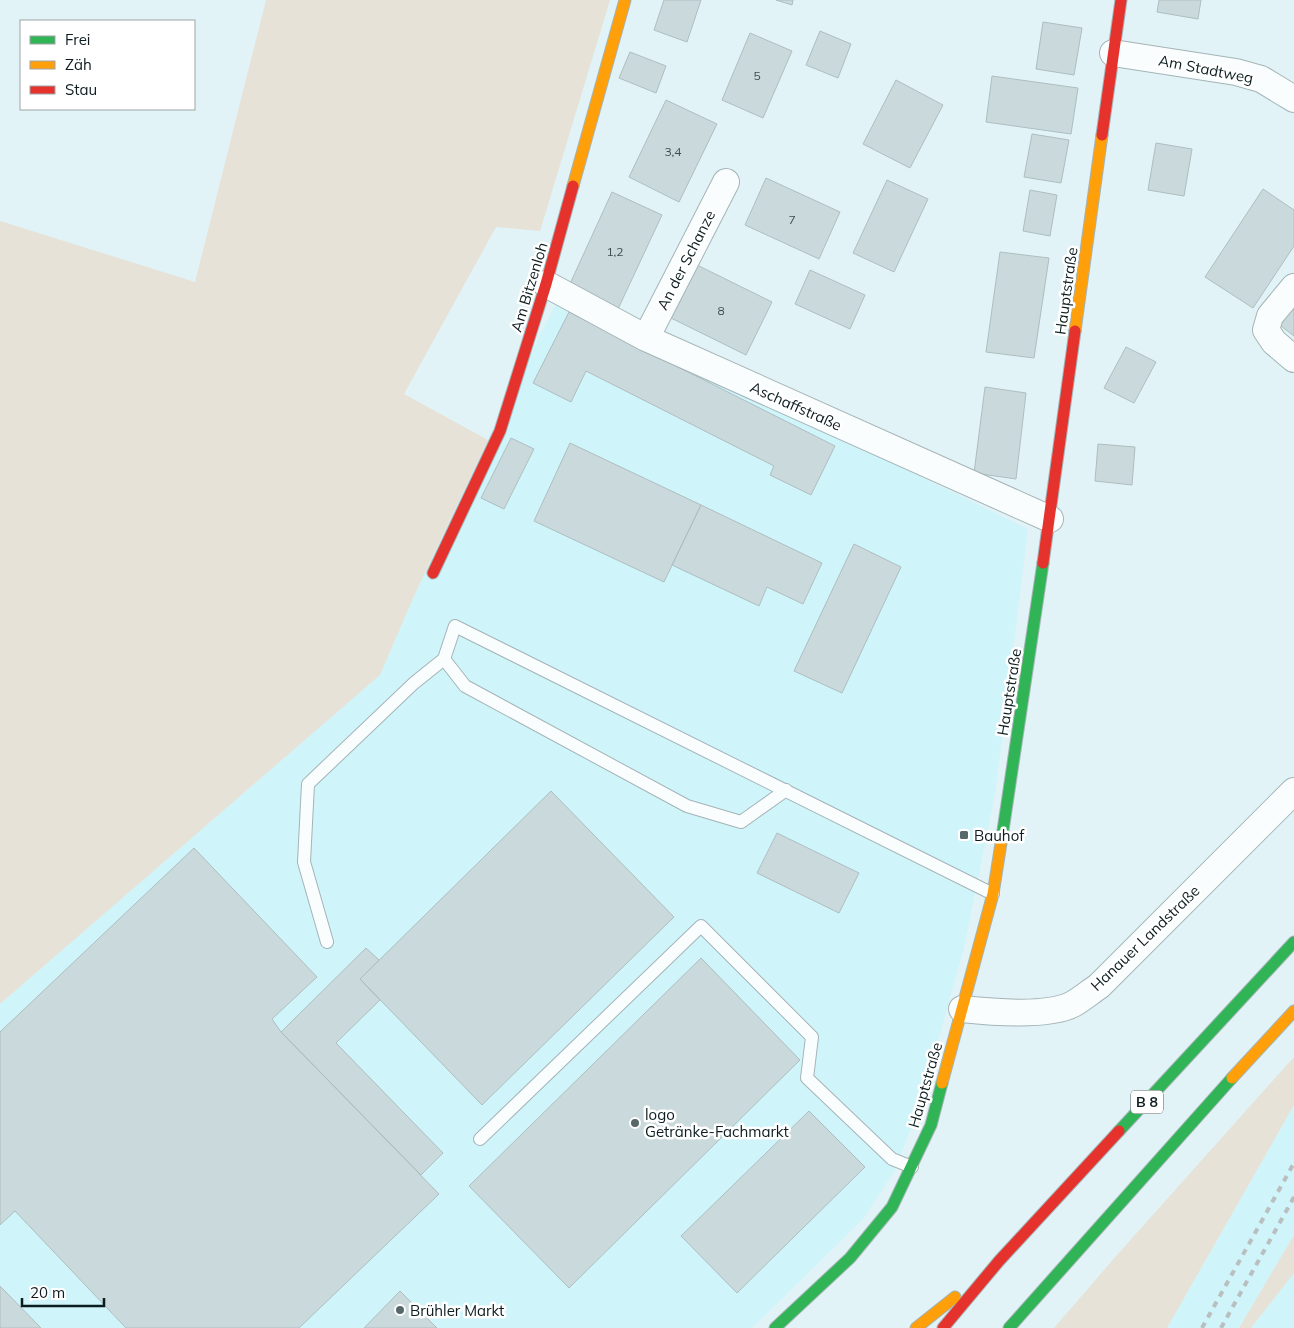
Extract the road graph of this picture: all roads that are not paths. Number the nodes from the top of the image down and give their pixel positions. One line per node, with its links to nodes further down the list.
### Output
1 (625, 0): 6 (main road, Am Bitzenloh)
2 (1121, 0): 3 (main road, Hauptstraße)
3 (1114, 53): 4 (street, Am Stadtweg); 10 (main road, Hauptstraße)
4 (1294, 99)
5 (726, 182): 8 (street, An der Schanze)
6 (546, 284): 8 (street, Aschaffstraße); 11 (main road, Am Bitzenloh)
7 (1294, 287): 9 (street)
8 (646, 338): 10 (street, Aschaffstraße)
9 (1294, 359)
10 (1050, 519): 15 (main road, Hauptstraße)
11 (434, 573)
12 (444, 659): 13 (lane); 13 (lane); 16 (lane)
13 (786, 790): 15 (lane)
14 (1294, 791): 18 (street, Hanauer Landstraße)
15 (993, 894): 18 (main road, Hauptstraße)
16 (327, 942)
17 (1294, 942): 22 (main road, B 8)
18 (962, 1009): 21 (main road, Hauptstraße)
19 (1294, 1011): 26 (main road)
20 (480, 1139): 21 (lane)
21 (912, 1167): 23 (main road, Hauptstraße)
22 (1000, 1261): 24 (main road); 25 (main road, B 8)
23 (775, 1328)
24 (916, 1328)
25 (944, 1328)
26 (1010, 1328)

